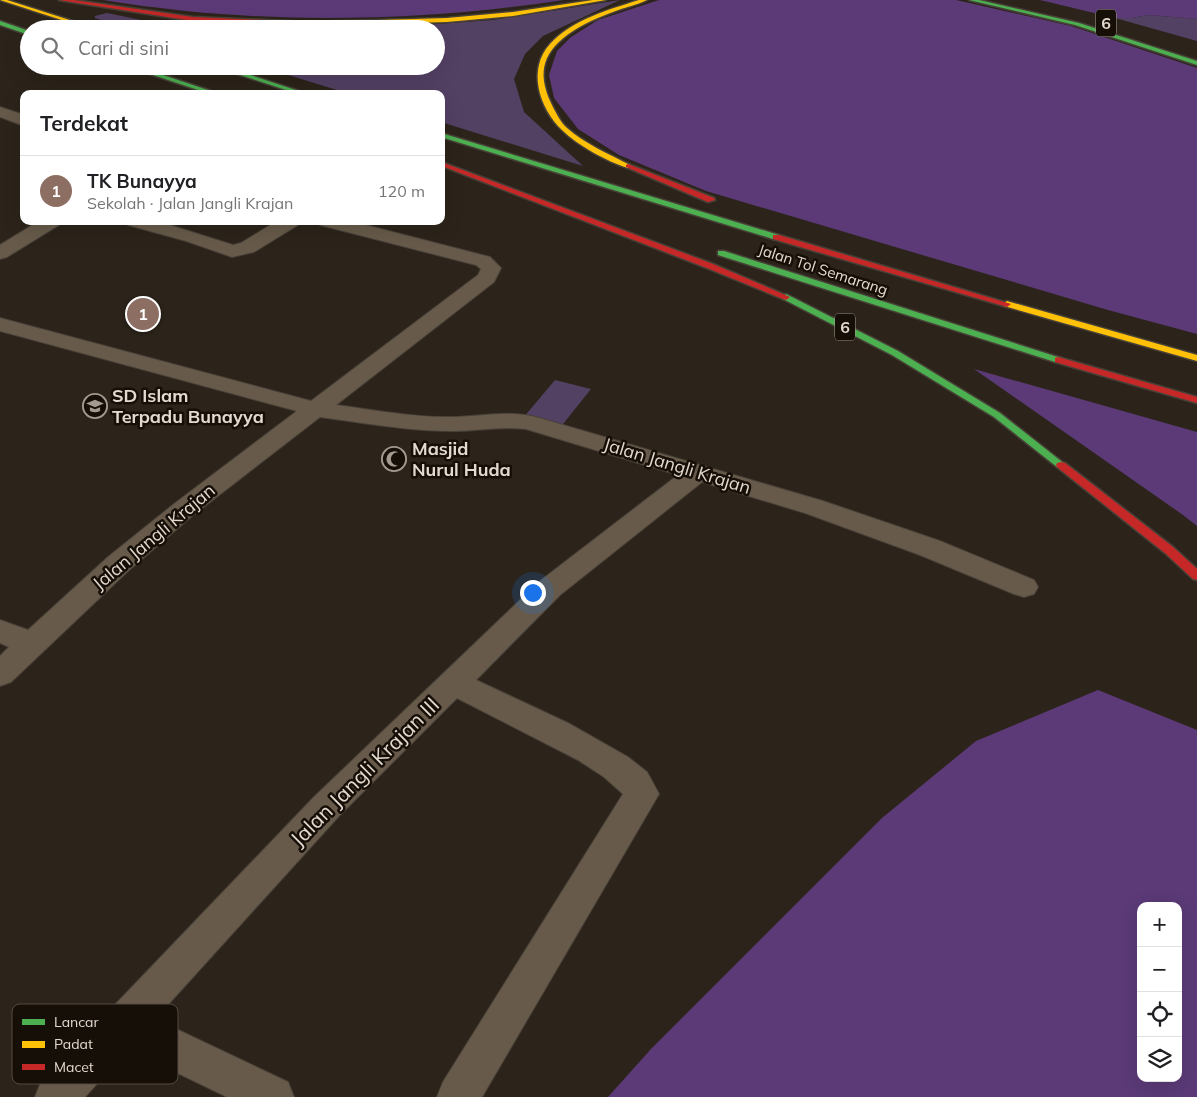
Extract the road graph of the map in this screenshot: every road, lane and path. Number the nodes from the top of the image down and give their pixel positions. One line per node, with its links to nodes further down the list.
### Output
1 (2, 0): 7 (highway)
2 (62, 0): 8 (highway)
3 (603, 0): 9 (highway)
4 (644, 0): 23 (highway)
5 (972, 0): 13 (highway, 6)
6 (1014, 0): 12 (highway, 6)
7 (66, 20)
8 (206, 20)
9 (438, 20)
10 (0, 23): 11 (highway)
11 (20, 30)
12 (1197, 51)
13 (1197, 63)
14 (157, 75): 16 (highway)
15 (245, 75): 17 (highway)
16 (204, 90)
17 (292, 90)
18 (1, 113): 19 (street)
19 (20, 120)
20 (445, 136): 32 (highway, Jalan Tol Semarang)
21 (445, 166): 29 (highway, 6)
22 (445, 166): 38 (highway, 6)
23 (724, 206)
24 (751, 217): 32 (highway)
25 (46, 225): 31 (street)
26 (150, 225): 27 (street)
27 (284, 225)
28 (343, 225): 36 (street, Jalan Jangli Krajan)
29 (653, 231)
30 (710, 250): 35 (highway, Jalan Tol Semarang / 6)
31 (0, 253)
32 (859, 262): 34 (highway, Jalan Tol Semarang)
33 (0, 324): 36 (street, Jalan Jangli Krajan)
34 (1197, 358)
35 (1197, 400)
36 (315, 409): 37 (street, Jalan Jangli Krajan); 41 (street, Jalan Jangli Krajan)
37 (698, 472): 39 (street, Jalan Jangli Krajan); 43 (street, Jalan Jangli Krajan III)
38 (1197, 576)
39 (1024, 587)
40 (0, 631): 41 (street)
41 (33, 645): 42 (street, Jalan Jangli Krajan)
42 (0, 674)
43 (454, 683): 44 (street, Jalan Jangli Krajan III); 49 (street)
44 (142, 1004)
45 (178, 1052): 48 (street)
46 (68, 1084): 47 (street, Jalan Jangli Krajan III)
47 (56, 1097)
48 (273, 1097)
49 (458, 1097)

